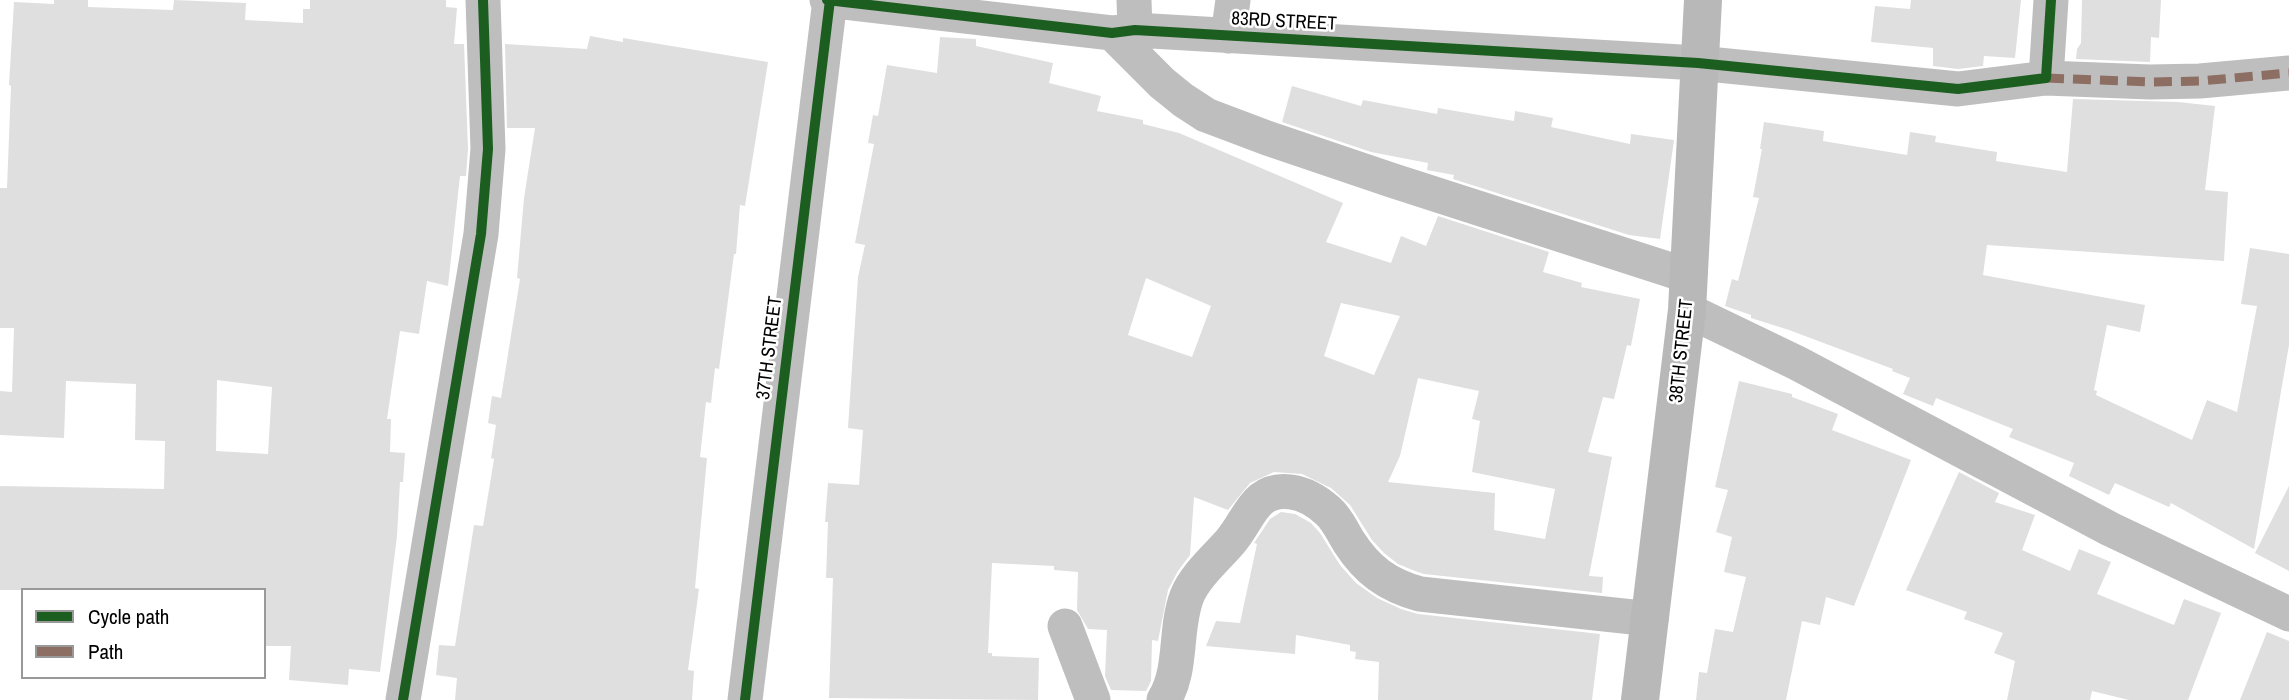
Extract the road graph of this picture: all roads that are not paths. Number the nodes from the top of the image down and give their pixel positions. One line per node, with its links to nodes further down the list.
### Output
1 (483, 0): 15 (street)
2 (829, 0): 6 (street, 83RD STREET); 16 (street, 37TH STREET)
3 (1233, 0): 7 (street)
4 (1703, 0): 8 (main road, 38TH STREET)
5 (2051, 0): 10 (street)
6 (1127, 21): 7 (street, 83RD STREET); 11 (street)
7 (1228, 36): 8 (street, 83RD STREET)
8 (1698, 64): 10 (street, 83RD STREET); 11 (main road, 38TH STREET)
9 (2289, 73): 10 (street, 83RD STREET)
10 (2046, 78)
11 (1688, 293): 12 (street); 13 (main road, 38TH STREET)
12 (2289, 614)
13 (1651, 619): 18 (street); 19 (main road, 38TH STREET)
14 (1065, 626): 17 (street)
15 (403, 700)
16 (745, 700)
17 (1093, 700)
18 (1164, 700)
19 (1640, 700)

